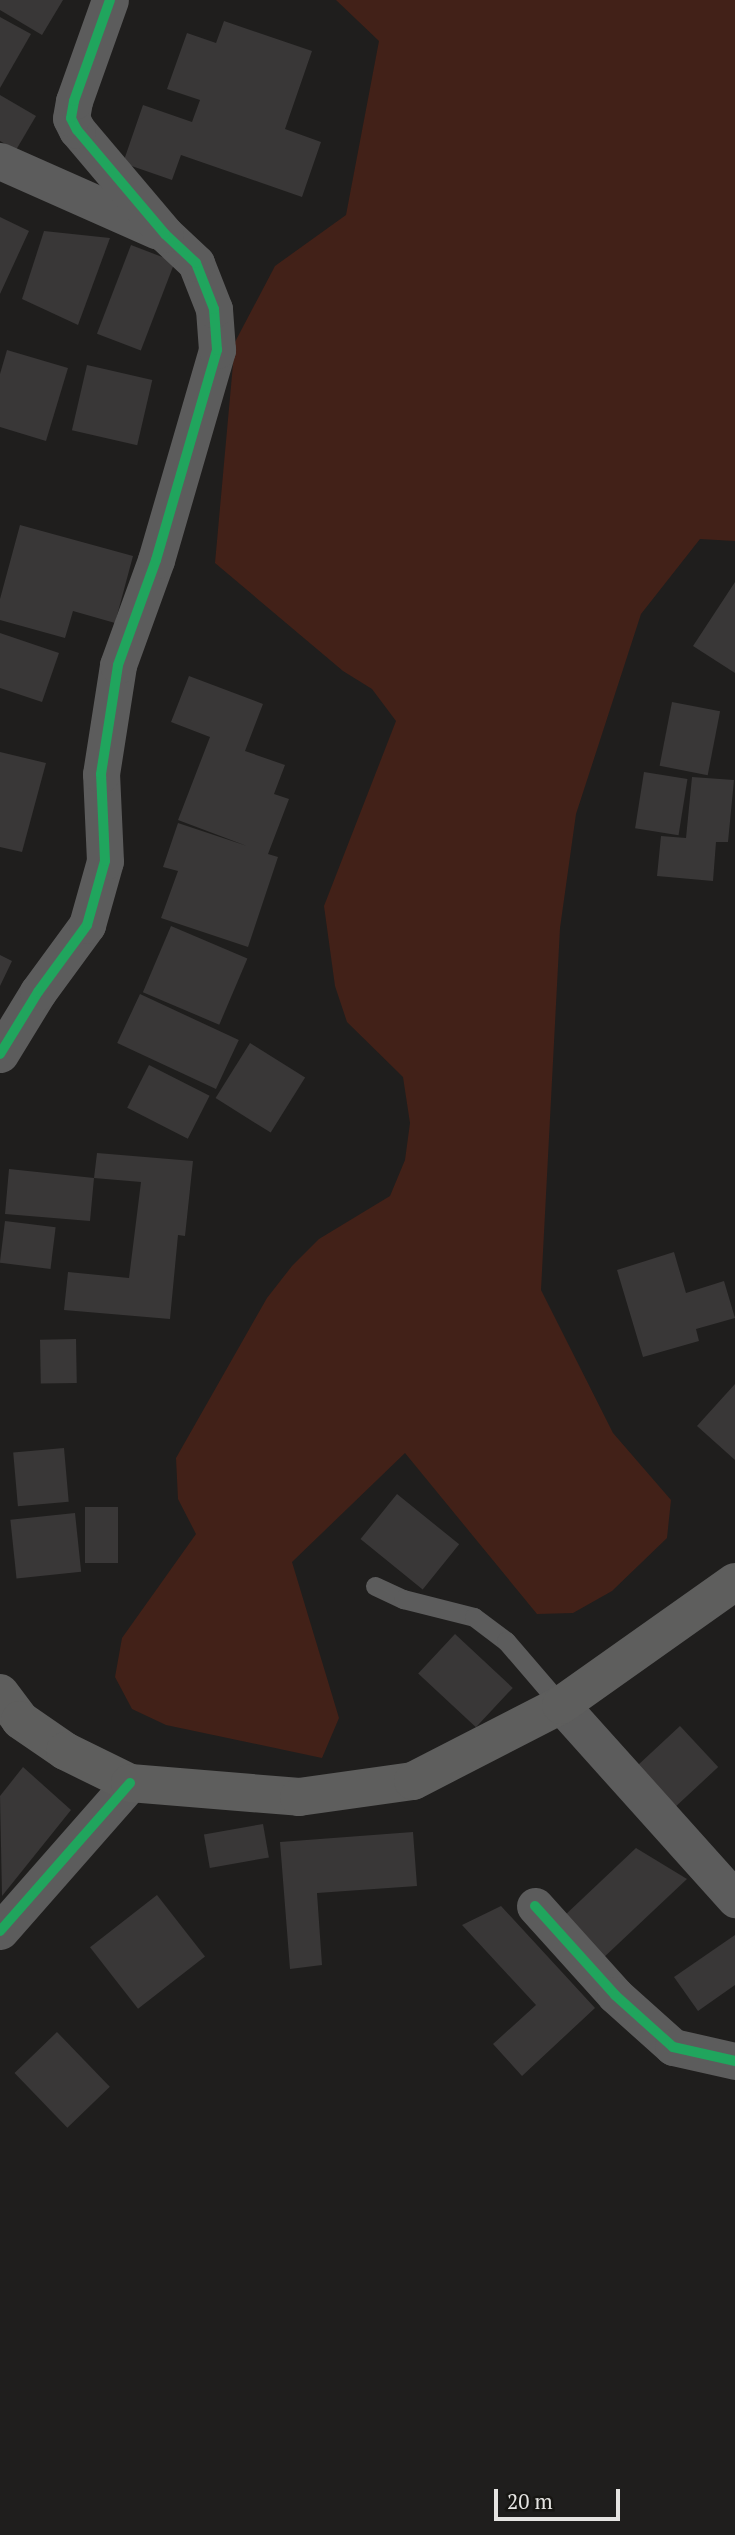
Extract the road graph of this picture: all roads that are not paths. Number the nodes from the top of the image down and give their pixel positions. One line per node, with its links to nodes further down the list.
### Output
1 (110, 0): 3 (street)
2 (0, 161): 3 (street)
3 (165, 234): 4 (street)
4 (0, 1054)
5 (735, 1582): 8 (main road)
6 (375, 1586): 8 (lane)
7 (0, 1693): 9 (main road)
8 (561, 1705): 9 (main road); 10 (street)
9 (130, 1783): 12 (street)
10 (735, 1899)
11 (534, 1906): 13 (street)
12 (0, 1931)
13 (735, 2061)

